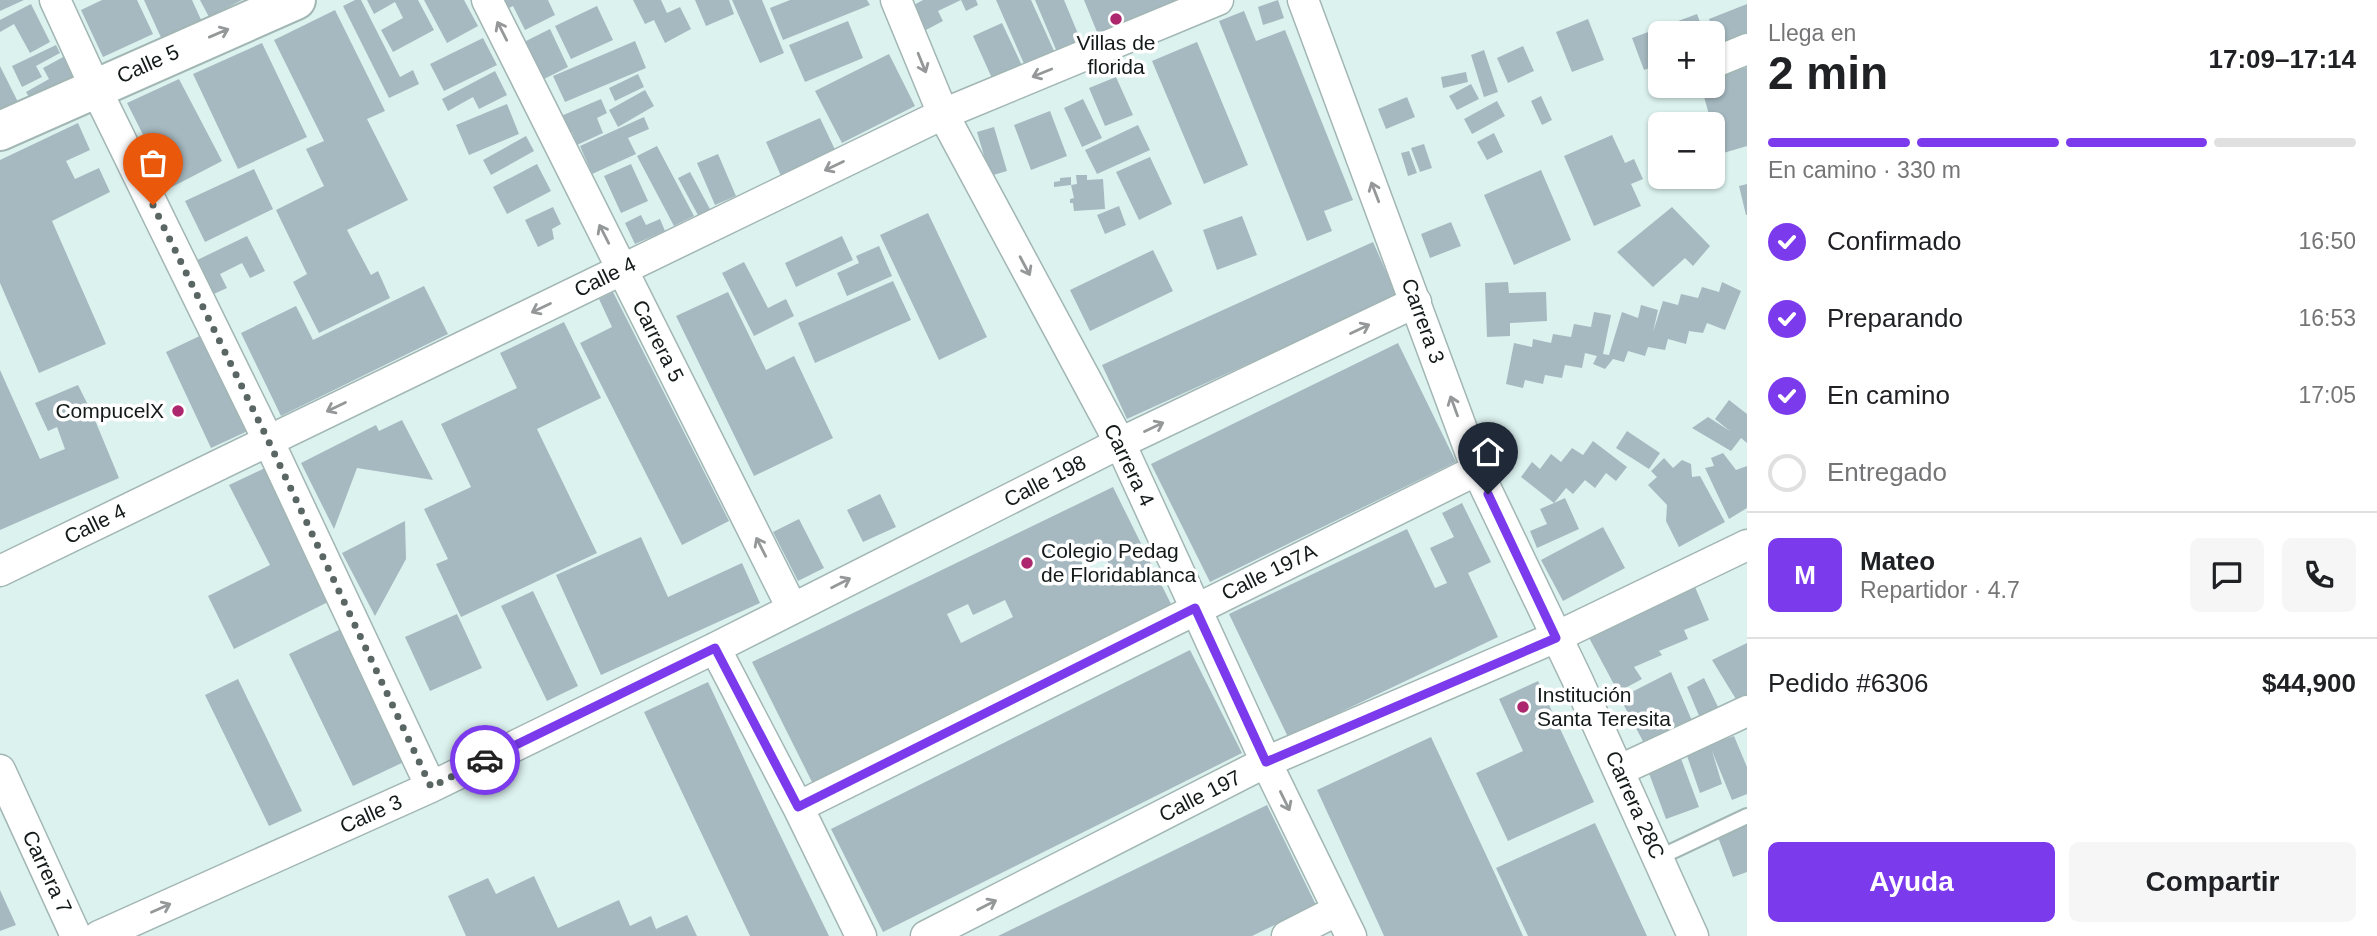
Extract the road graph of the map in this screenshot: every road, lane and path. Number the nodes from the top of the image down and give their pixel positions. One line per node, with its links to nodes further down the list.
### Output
1 (55, 0): 9 (street)
2 (296, 0): 9 (main road, Calle 5, one-way to 2)
3 (487, 0): 12 (street, Carrera 5, one-way to 3)
4 (896, 0): 10 (street, Carrera 4, one-way to 10)
5 (1218, 0): 10 (street, Calle 4, one-way to 10)
6 (1303, 0): 13 (street, Carrera 3, one-way to 6)
7 (1747, 49): 8 (street)
8 (1725, 57)
9 (95, 88): 11 (main road, Calle 5); 14 (street)
10 (943, 114): 12 (street, Calle 4, one-way to 12); 15 (street, Carrera 4, one-way to 15)
11 (0, 131)
12 (622, 268): 14 (street, Calle 4, one-way to 14); 19 (street, Carrera 5, one-way to 12)
13 (1416, 302): 15 (street, Calle 198, one-way to 13); 16 (street, Carrera 3, one-way to 13)
14 (268, 440): 18 (street, Calle 4); 27 (street)
15 (1120, 443): 19 (street, Calle 198, one-way to 15); 20 (street, Carrera 4)
16 (1477, 470): 20 (street, Calle 197A); 21 (street, Carrera 3)
17 (1747, 545): 21 (street, Calle 197)
18 (0, 571)
19 (792, 608): 22 (street, Calle 198)
20 (1195, 608): 24 (street, Carrera 4); 28 (street, Calle 197A)
21 (1556, 638): 24 (street, Calle 197); 26 (street, Carrera 28C)
22 (715, 648): 27 (street, Calle 3); 28 (street)
23 (1747, 711): 26 (street)
24 (1266, 762): 31 (street, Carrera 4, one-way to 31); 35 (street, Calle 197, one-way to 24)
25 (0, 770): 32 (street, Carrera 7)
26 (1619, 770): 30 (street, Carrera 28C)
27 (431, 787): 33 (street, Calle 3, one-way to 27)
28 (798, 807): 34 (street)
29 (1747, 816): 30 (lane)
30 (1658, 858): 37 (street, Carrera 28C)
31 (1344, 923): 36 (street)
32 (76, 936)
33 (99, 936)
34 (861, 936)
35 (926, 936)
36 (1287, 936)
37 (1693, 936)

